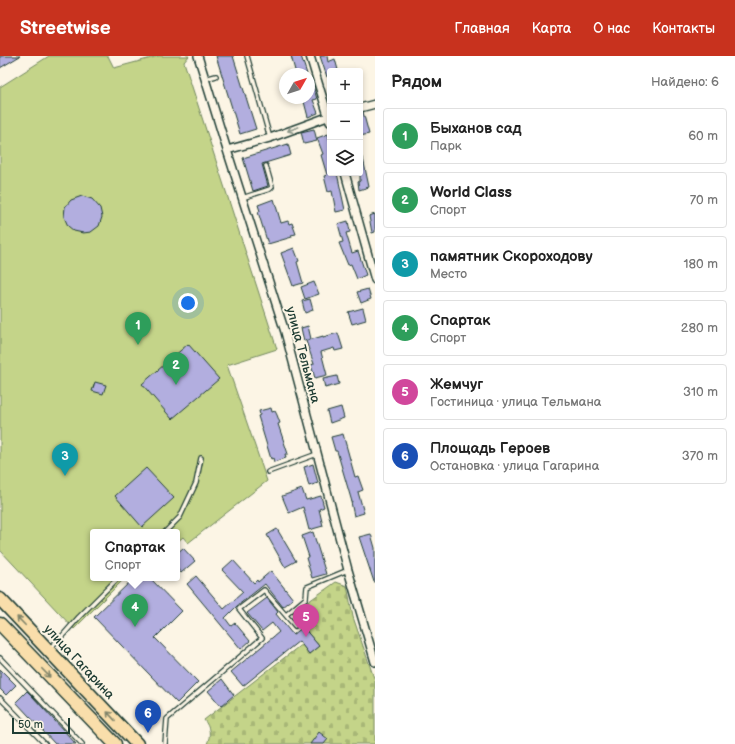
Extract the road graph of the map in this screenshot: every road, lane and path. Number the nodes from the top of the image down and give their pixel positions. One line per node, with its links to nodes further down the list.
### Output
1 (198, 56): 5 (street, улица Тельмана)
2 (247, 56): 10 (lane)
3 (310, 56): 8 (street)
4 (216, 76): 5 (lane)
5 (205, 79): 11 (street, улица Тельмана)
6 (375, 104): 7 (street)
7 (363, 107)
8 (327, 109)
9 (327, 119): 10 (street, one-way to 10)
10 (270, 138): 11 (street)
11 (226, 150): 14 (street, улица Тельмана)
12 (266, 166): 14 (lane)
13 (346, 176): 15 (street)
14 (242, 198): 16 (street, улица Тельмана)
15 (375, 280)
16 (317, 454): 18 (lane); 20 (street, улица Тельмана)
17 (201, 458): 19 (lane)
18 (268, 472)
19 (168, 529)
20 (348, 570): 23 (lane); 28 (street, улица Тельмана)
21 (115, 581): 26 (lane)
22 (0, 599): 26 (main road, улица Гагарина, one-way to 22)
23 (286, 615): 25 (lane); 34 (lane)
24 (0, 624): 32 (main road, one-way to 32)
25 (295, 626)
26 (48, 650): 33 (main road, улица Гагарина, one-way to 26)
27 (0, 658): 31 (lane)
28 (375, 662)
29 (0, 698): 30 (lane)
30 (45, 744)
31 (82, 744)
32 (115, 744)
33 (137, 744)
34 (165, 744)

